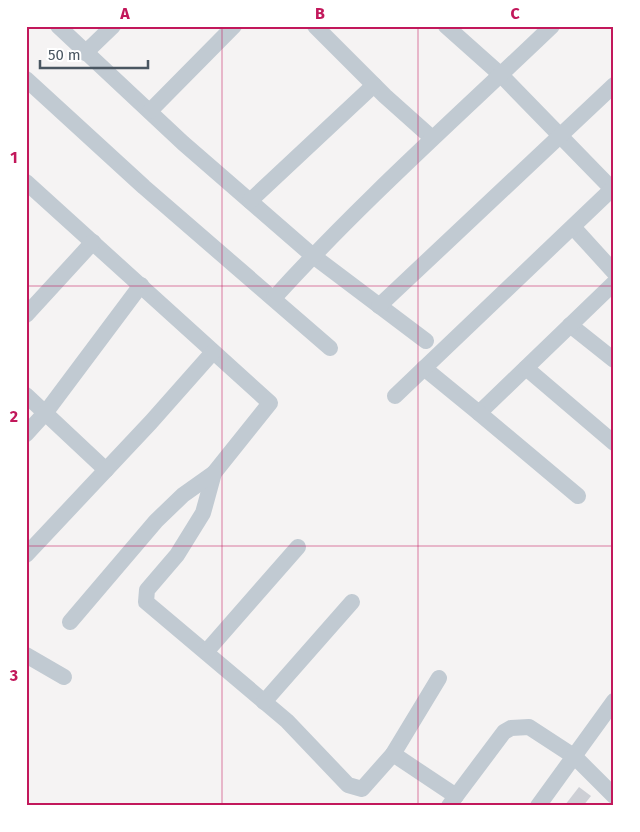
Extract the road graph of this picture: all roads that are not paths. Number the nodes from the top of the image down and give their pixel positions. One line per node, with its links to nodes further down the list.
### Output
1 (58, 26): 7 (street)
2 (113, 26): 7 (street)
3 (234, 26): 12 (street)
4 (316, 26): 10 (street)
5 (446, 26): 8 (street)
6 (552, 26): 8 (street)
7 (85, 52): 12 (street)
8 (501, 75): 13 (street); 14 (street)
9 (26, 79): 24 (street)
10 (374, 85): 14 (street); 17 (street)
11 (614, 85): 13 (street)
12 (150, 111): 17 (street)
13 (560, 136): 16 (street); 25 (street)
14 (432, 138): 20 (street)
15 (28, 187): 19 (street)
16 (613, 189): 18 (street)
17 (250, 201): 20 (street)
18 (574, 226): 21 (street); 32 (street)
19 (93, 242): 23 (street); 26 (street)
20 (312, 256): 24 (street); 25 (street)
21 (614, 272)
22 (614, 283): 27 (street)
23 (141, 285): 30 (street); 36 (street)
24 (274, 298): 29 (street)
25 (379, 306): 28 (street)
26 (26, 315)
27 (570, 325): 31 (street); 33 (street)
28 (426, 341)
29 (330, 348)
30 (213, 352): 40 (street); 41 (street)
31 (614, 360)
32 (424, 368): 35 (street); 37 (street)
33 (526, 368): 37 (street); 39 (street)
34 (26, 395): 36 (street)
35 (395, 396)
36 (46, 412): 38 (street); 40 (street)
37 (479, 413): 42 (street)
38 (26, 434)
39 (614, 443)
40 (106, 470): 44 (street)
41 (214, 473): 46 (street); 47 (street)
42 (578, 496)
43 (298, 547): 47 (street)
44 (26, 554)
45 (352, 602): 52 (street)
46 (70, 622)
47 (206, 652): 52 (street)
48 (26, 655): 49 (street)
49 (64, 677)
50 (439, 678): 53 (street)
51 (614, 701): 54 (street)
52 (264, 702): 53 (street)
53 (393, 754): 56 (street)
54 (574, 757): 55 (street); 56 (street); 57 (street)
55 (614, 796)
56 (453, 801)
57 (538, 806)

